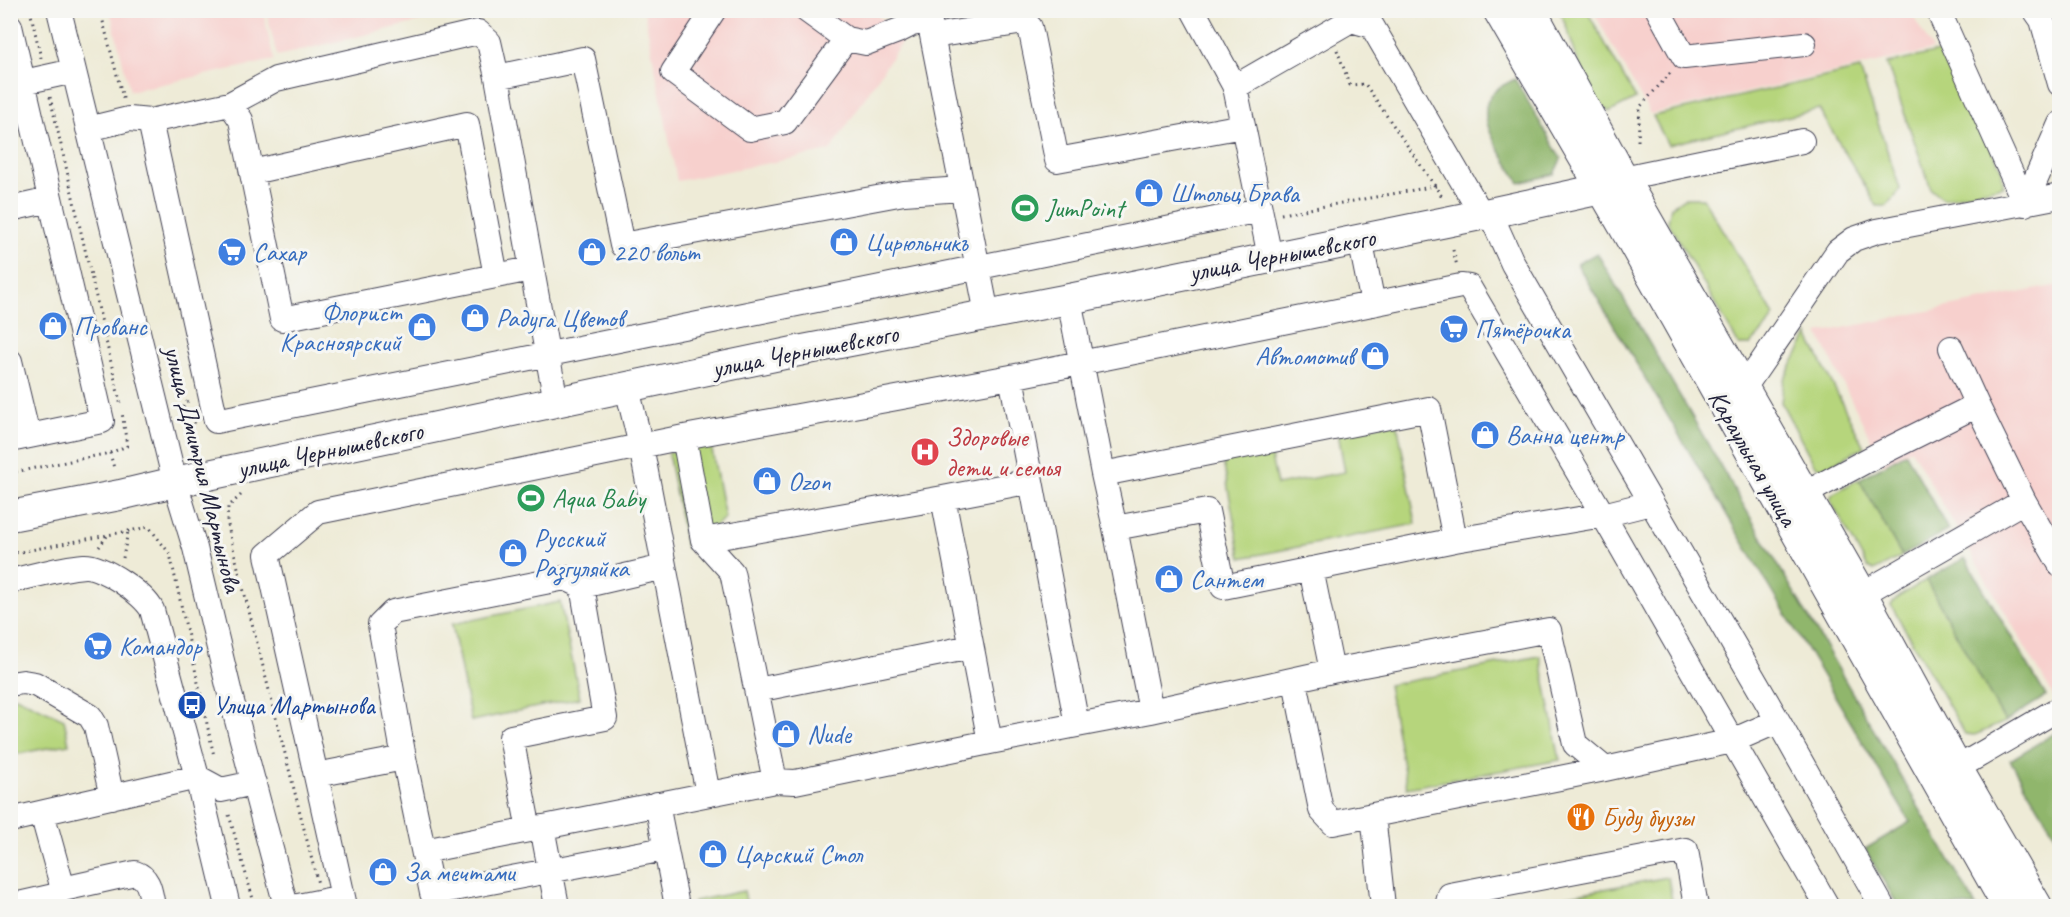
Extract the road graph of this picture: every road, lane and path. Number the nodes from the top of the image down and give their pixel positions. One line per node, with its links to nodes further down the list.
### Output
1 (30, 10): 20 (path)
2 (59, 10): 18 (street, улица Дмитрия Мартынова)
3 (714, 10): 15 (street)
4 (806, 10): 15 (street)
5 (1193, 10): 22 (street)
6 (1498, 10): 31 (main road, Караульная улица)
7 (1531, 10): 31 (main road, Караульная улица)
8 (1658, 10): 17 (street)
9 (1938, 10): 36 (street)
10 (2035, 10): 21 (street)
11 (1348, 15): 14 (street); 39 (street)
12 (930, 22): 15 (street); 26 (street); 32 (street)
13 (10, 26): 20 (street)
14 (1330, 33): 22 (street); 35 (path)
15 (846, 39)
16 (1803, 44): 17 (street)
17 (1684, 57): 28 (path)
18 (74, 71): 20 (street); 27 (street, улица Дмитрия Мартынова)
19 (497, 77): 23 (street); 32 (street); 42 (street)
20 (26, 81): 34 (street); 60 (path)
21 (2060, 84)
22 (1235, 87): 26 (street)
23 (230, 104): 24 (street); 30 (street)
24 (150, 121): 27 (street); 49 (street)
25 (2060, 124): 36 (street)
26 (1243, 126): 38 (street)
27 (88, 129): 65 (street, улица Дмитрия Мартынова)
28 (1638, 141)
29 (1802, 141): 31 (street)
30 (252, 172): 44 (street); 44 (street)
31 (1612, 184): 39 (main road, улица Чернышевского); 54 (main road, Караульная улица); 132 (main road, Караульная улица)
32 (962, 189): 43 (street)
33 (2060, 196): 36 (street)
34 (50, 200): 37 (street); 58 (street)
35 (1445, 200)
36 (2025, 204): 54 (street)
37 (10, 209)
38 (1260, 210): 41 (street); 43 (street)
39 (1486, 214): 40 (main road, улица Чернышевского); 70 (street)
40 (1360, 240): 41 (main road, улица Чернышевского); 46 (street)
41 (1270, 257): 45 (main road, улица Чернышевского)
42 (531, 269): 44 (street); 49 (street)
43 (978, 269): 47 (street); 49 (street)
44 (496, 276)
45 (1069, 299): 47 (main road, улица Чернышевского); 51 (street)
46 (1373, 304): 51 (street); 71 (street)
47 (987, 314): 53 (main road, улица Чернышевского)
48 (1951, 348): 56 (street)
49 (548, 353): 55 (street)
50 (10, 361): 58 (street)
51 (1082, 363): 52 (street); 63 (street)
52 (1011, 377): 57 (street); 64 (street)
53 (627, 388): 55 (main road, улица Чернышевского); 59 (street)
54 (1744, 388): 66 (main road, Караульная улица)
55 (556, 402): 65 (main road, улица Чернышевского)
56 (1977, 405): 66 (street); 69 (street)
57 (684, 437): 59 (street); 76 (street)
58 (19, 438)
59 (641, 446): 81 (street); 102 (street)
60 (110, 453): 61 (path); 62 (path)
61 (114, 468)
62 (10, 473)
63 (1103, 474): 73 (street); 77 (street)
64 (1031, 481): 68 (street); 95 (street)
65 (175, 482): 72 (main road, улица Чернышевского); 105 (street, улица Дмитрия Мартынова)
66 (1804, 494): 86 (main road, Караульная улица)
67 (241, 495): 75 (path)
68 (942, 498): 76 (street); 87 (street)
69 (2024, 501): 80 (street); 86 (street)
70 (1651, 503): 71 (street); 94 (street)
71 (1603, 515): 77 (street); 96 (street)
72 (10, 516)
73 (1115, 528): 82 (street); 93 (street)
74 (128, 531): 79 (path); 83 (path); 98 (path)
75 (231, 540): 78 (path); 118 (path)
76 (703, 540): 91 (street)
77 (1455, 540): 82 (street)
78 (226, 541)
79 (10, 554)
80 (2060, 564)
81 (664, 567): 85 (street); 107 (street)
82 (1311, 568): 88 (street)
83 (119, 579): 84 (street); 103 (street)
84 (10, 580)
85 (582, 586): 99 (street); 113 (street)
86 (1862, 594): 100 (main road, Караульная улица)
87 (971, 647): 91 (street); 97 (street)
88 (1332, 671): 89 (street); 101 (street)
89 (1294, 681): 93 (street); 111 (street)
90 (10, 684): 108 (street)
91 (757, 690): 104 (street)
92 (2060, 708): 100 (street)
93 (1151, 711): 95 (street)
94 (1778, 721): 96 (street); 131 (street)
95 (1077, 725): 97 (street)
96 (1732, 741): 101 (street); 130 (street)
97 (990, 742): 104 (street)
98 (214, 757)
99 (404, 758): 102 (street); 115 (street)
100 (1957, 768): 133 (main road, Караульная улица)
101 (1605, 769): 111 (street)
102 (316, 775): 118 (street)
103 (197, 777): 106 (street); 108 (street); 121 (street)
104 (776, 781): 107 (street)
105 (254, 783): 106 (street); 123 (street, улица Дмитрия Мартынова)
106 (221, 790): 122 (path)
107 (708, 794): 109 (street)
108 (112, 797): 110 (street)
109 (657, 804): 113 (street); 114 (street)
110 (42, 813): 112 (street); 117 (street)
111 (1373, 815): 127 (street)
112 (10, 820)
113 (536, 829): 115 (street); 116 (street)
114 (665, 849): 116 (street); 126 (street)
115 (424, 851): 116 (street)
116 (550, 871): 125 (street)
117 (63, 889): 119 (street); 120 (street)
118 (337, 902): 124 (street)
119 (10, 906)
120 (153, 906)
121 (228, 906)
122 (255, 906)
123 (286, 906)
124 (298, 906)
125 (557, 906)
126 (677, 906)
127 (1383, 906)
128 (1447, 906): 129 (street)
129 (1696, 906)
130 (1827, 906)
131 (1882, 906)
132 (2007, 906)
133 (2037, 906)

